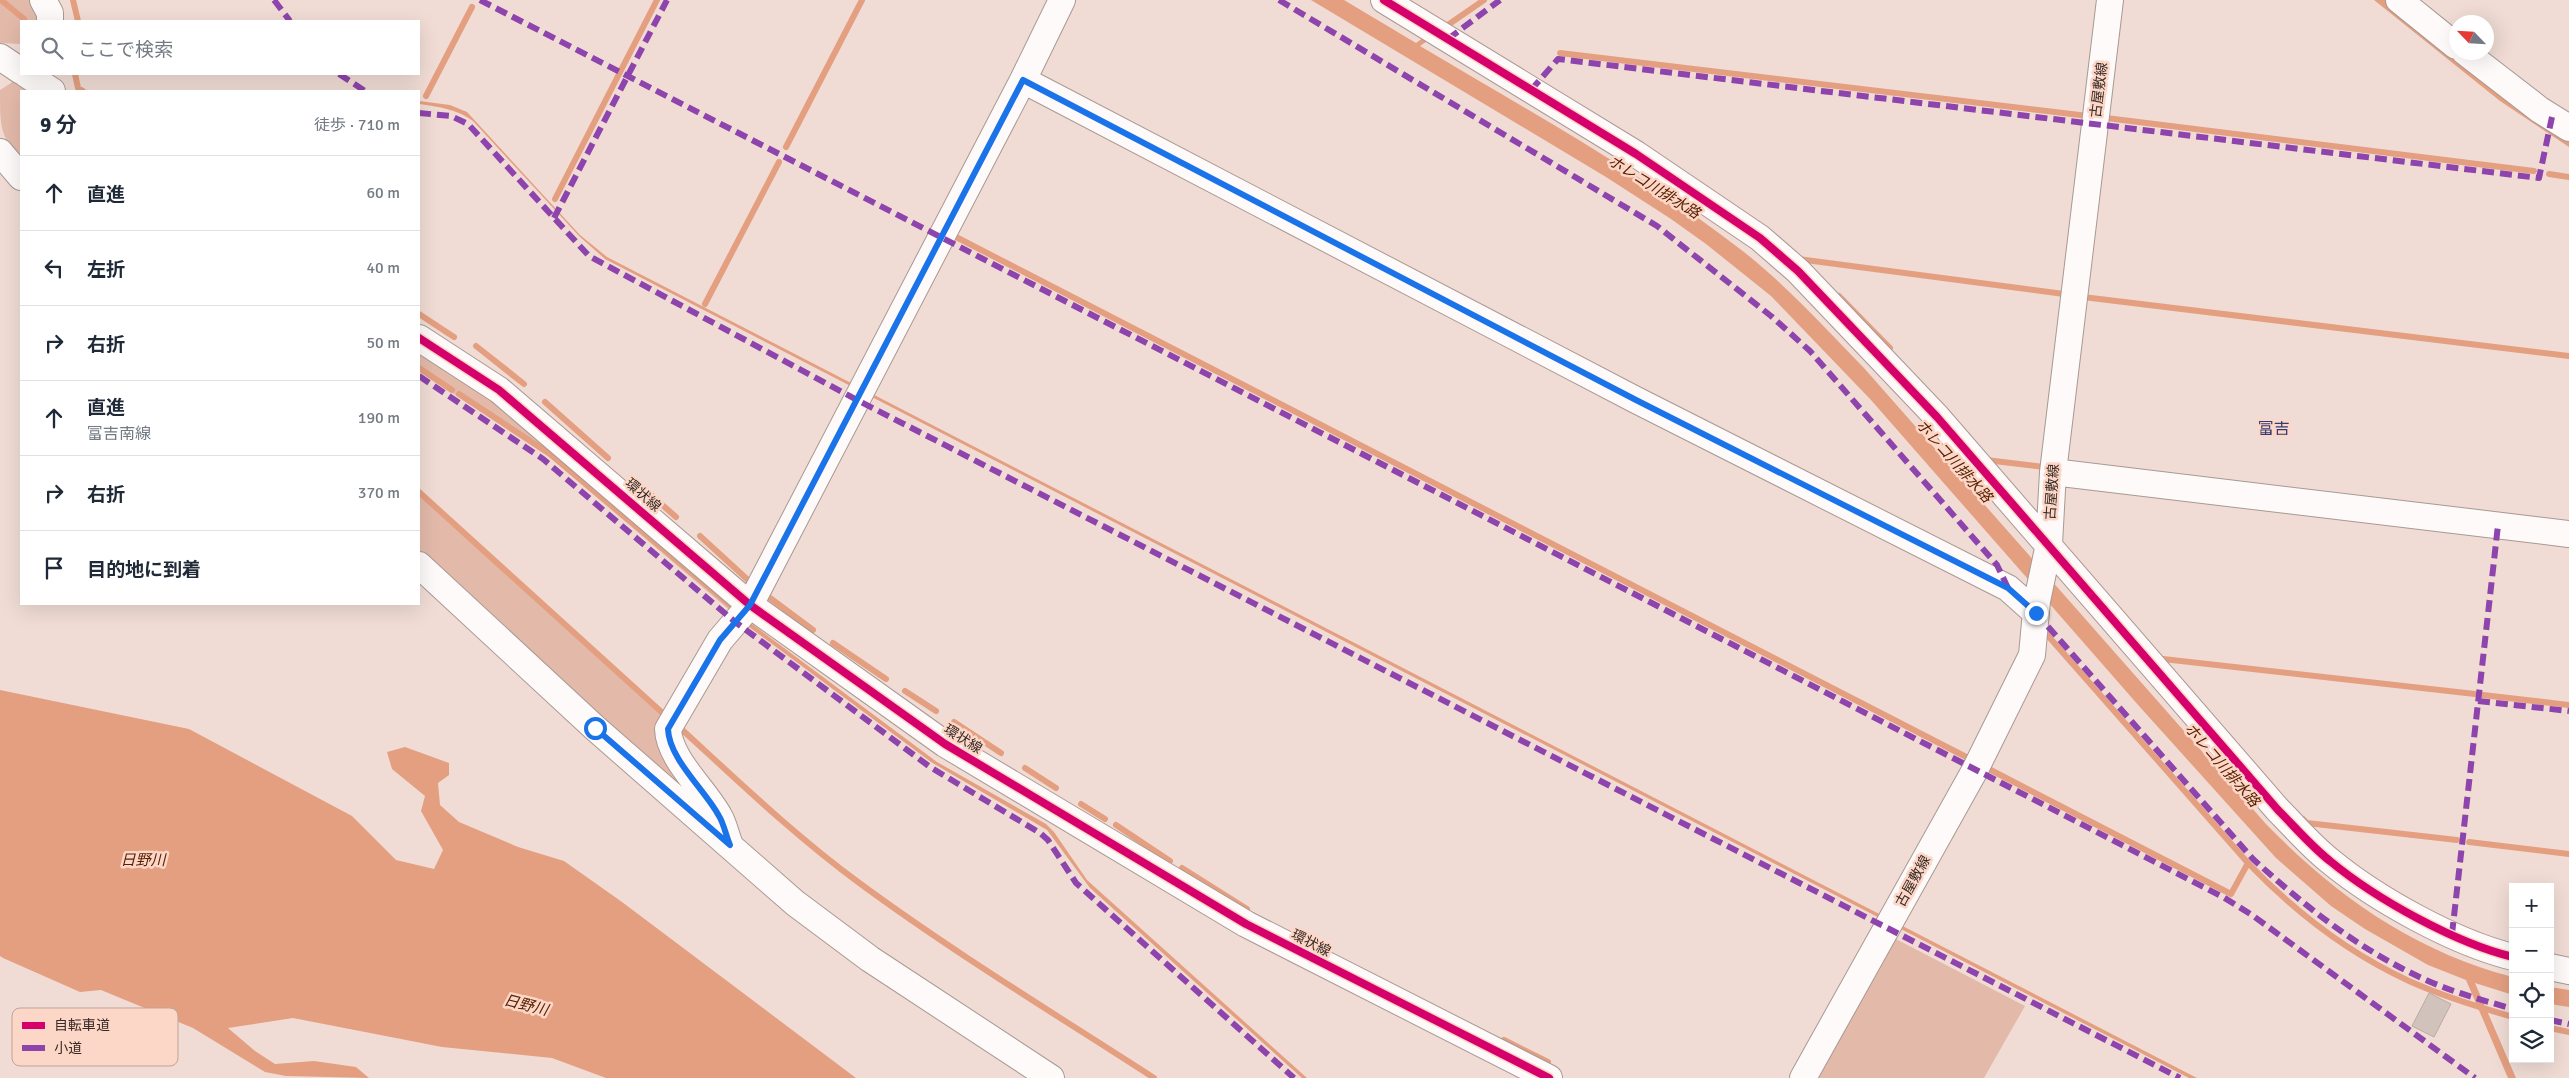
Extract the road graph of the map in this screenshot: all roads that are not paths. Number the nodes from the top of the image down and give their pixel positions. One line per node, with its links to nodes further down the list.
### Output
1 (43, 0): 6 (street)
2 (1062, 0): 10 (street)
3 (1384, 0): 18 (street)
4 (2110, 0): 16 (street, 古屋敷線)
5 (2399, 0): 7 (street)
6 (50, 20)
7 (2449, 40)
8 (2475, 60): 12 (street)
9 (27, 75): 11 (street)
10 (1023, 80): 20 (street); 21 (street)
11 (50, 90)
12 (2569, 128)
13 (0, 152): 14 (street)
14 (20, 176)
15 (420, 339): 20 (street, 環状線)
16 (2053, 472): 17 (street); 18 (street, 古屋敷線)
17 (2569, 534)
18 (2047, 551): 21 (street, 古屋敷線); 23 (street)
19 (420, 566): 22 (street)
20 (750, 605): 22 (street); 27 (street, 環状線)
21 (2036, 607): 28 (street, 古屋敷線)
22 (730, 845): 26 (street)
23 (2509, 956)
24 (2554, 968): 25 (street)
25 (2569, 971)
26 (1051, 1078)
27 (1549, 1078)
28 (1803, 1078)

